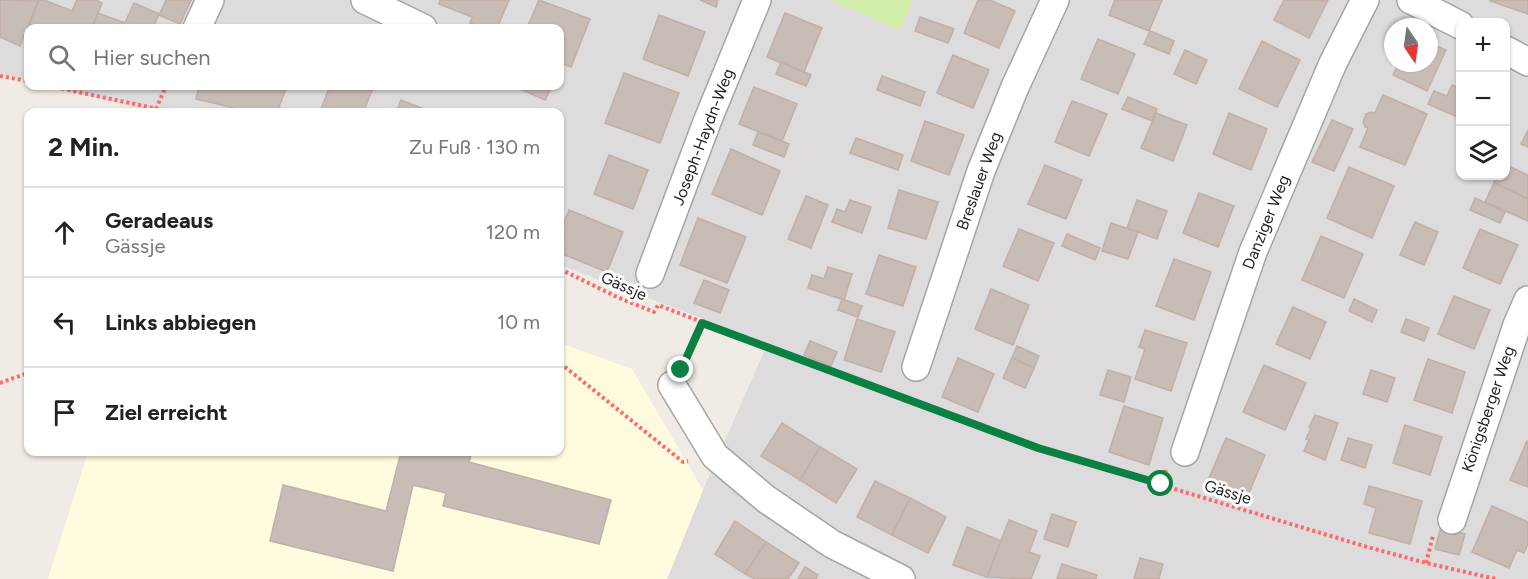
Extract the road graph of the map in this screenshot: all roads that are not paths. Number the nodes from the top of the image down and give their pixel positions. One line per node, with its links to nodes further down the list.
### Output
1 (210, 0): 8 (street)
2 (365, 0): 9 (street)
3 (757, 0): 12 (street, Joseph-Haydn-Weg)
4 (1055, 0): 14 (street, Breslauer Weg)
5 (1365, 0): 16 (street, Danziger Weg)
6 (1411, 0): 7 (street)
7 (1456, 22)
8 (199, 24)
9 (415, 24)
10 (1510, 52): 11 (street)
11 (1528, 63)
12 (650, 274)
13 (1528, 300): 17 (street, Königsberger Weg)
14 (916, 367)
15 (676, 378): 18 (street)
16 (1185, 452)
17 (1452, 520)
18 (901, 579)

